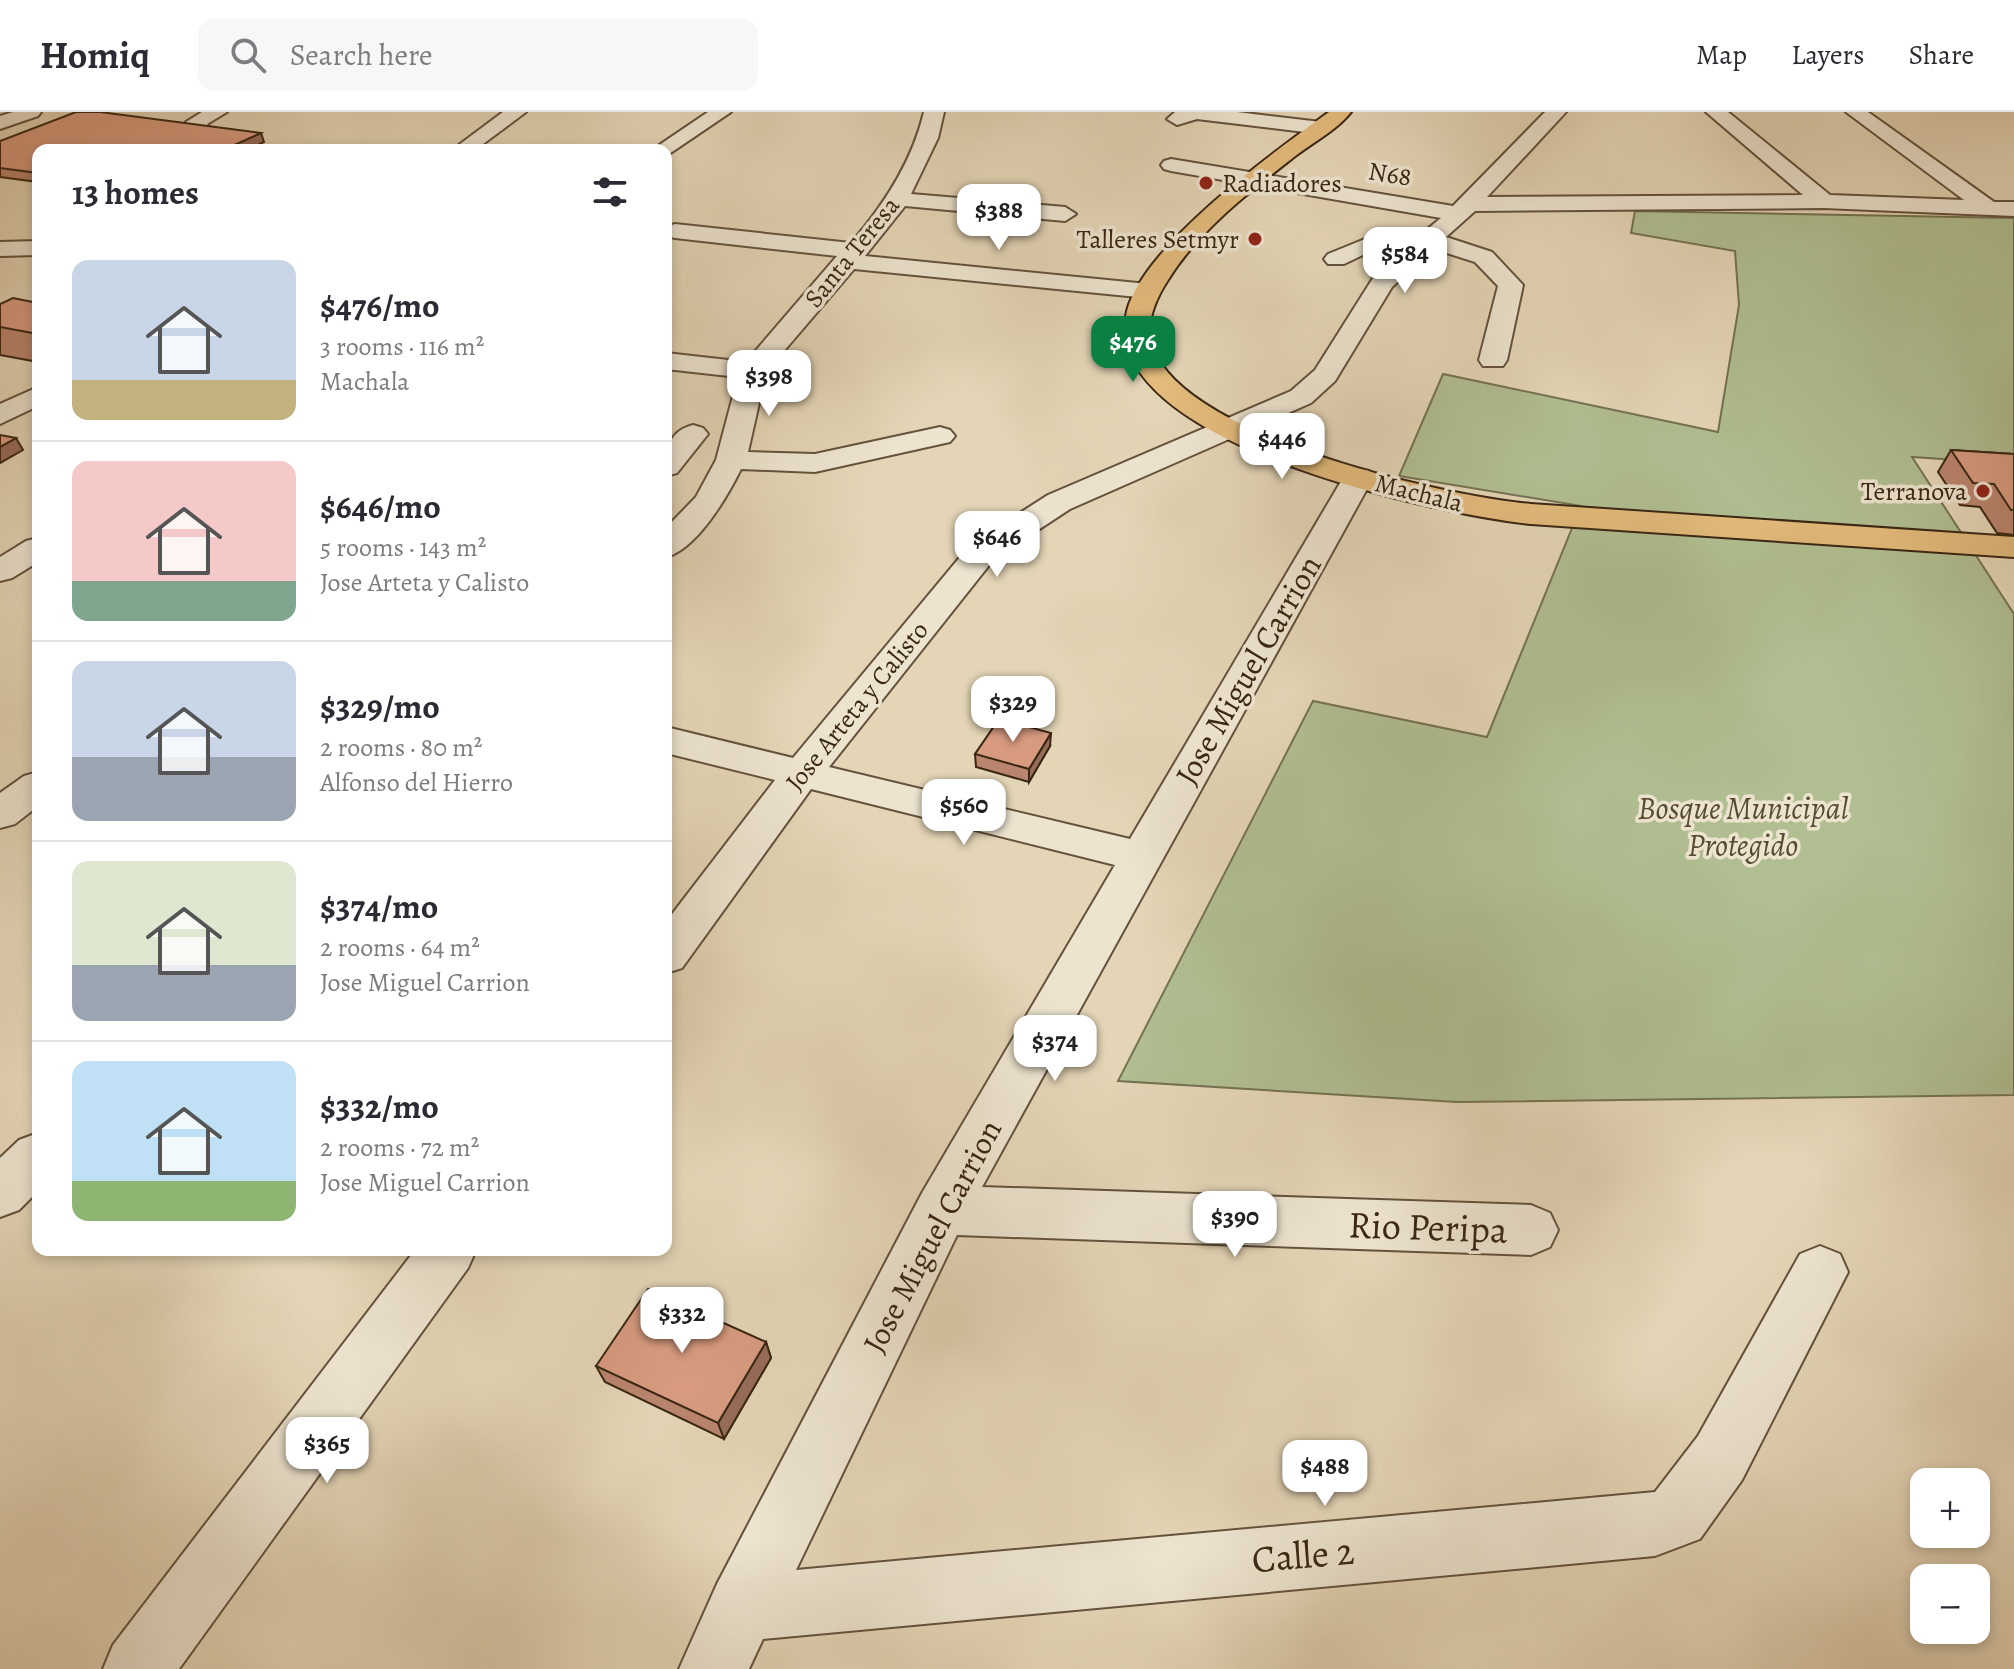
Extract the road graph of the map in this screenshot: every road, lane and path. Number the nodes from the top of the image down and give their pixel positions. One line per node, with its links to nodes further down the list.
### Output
1 (31, 112): 12 (street)
2 (217, 112): 13 (street)
3 (516, 112): 16 (street)
4 (721, 112): 17 (street)
5 (934, 112): 24 (street, Santa Teresa)
6 (1341, 112): 14 (main road, Machala)
7 (1556, 112): 30 (street, Jose Arteta y Calisto)
8 (1716, 112): 26 (street)
9 (1856, 112): 29 (street)
10 (1177, 119): 14 (street)
11 (54, 121): 15 (street)
12 (0, 123)
13 (200, 128)
14 (1321, 128): 19 (main road, Machala)
15 (0, 143)
16 (471, 144)
17 (671, 144)
18 (1171, 165): 19 (street, N68)
19 (1252, 180): 23 (street, N68); 45 (main road, Machala)
20 (1681, 180): 27 (street)
21 (1395, 181): 25 (street)
22 (1422, 183): 28 (street)
23 (1299, 188): 25 (street, N68); 34 (street)
24 (898, 199): 33 (street); 37 (street, Santa Teresa)
25 (1373, 200): 28 (street, N68)
26 (1824, 201): 27 (street, N68); 29 (street, N68)
27 (1706, 202): 30 (street, N68)
28 (1410, 206): 30 (street, N68); 39 (street)
29 (1989, 208): 31 (street, N68)
30 (1464, 209): 40 (street, Jose Arteta y Calisto)
31 (2014, 209)
32 (711, 214): 35 (street)
33 (1065, 214)
34 (1348, 218)
35 (774, 219)
36 (853, 226): 37 (street)
37 (876, 228): 43 (street, Santa Teresa)
38 (675, 231): 43 (street)
39 (1395, 231)
40 (1423, 243): 44 (street); 46 (street); 51 (street, Jose Arteta y Calisto)
41 (32, 248): 42 (street)
42 (0, 249)
43 (851, 256): 45 (street); 48 (street, Santa Teresa)
44 (1336, 259)
45 (1148, 291): 51 (main road, Machala)
46 (1493, 360)
47 (672, 362): 48 (street)
48 (753, 371): 55 (street, Santa Teresa)
49 (32, 398): 50 (street)
50 (0, 415)
51 (1228, 429): 56 (main road, Machala); 63 (street, Jose Arteta y Calisto)
52 (693, 434): 54 (street)
53 (940, 436): 55 (street)
54 (672, 460)
55 (731, 460): 57 (street, Santa Teresa)
56 (1358, 478): 58 (main road, Machala); 66 (street, Jose Miguel Carrion)
57 (672, 541)
58 (2014, 547)
59 (32, 552): 60 (street)
60 (2, 569): 61 (street)
61 (32, 576)
62 (672, 741): 63 (street)
63 (802, 773): 66 (street); 67 (street, Jose Arteta y Calisto)
64 (32, 790): 65 (street)
65 (0, 814)
66 (1141, 857): 70 (street, Jose Miguel Carrion)
67 (672, 948)
68 (32, 1162): 69 (street)
69 (0, 1193)
70 (941, 1210): 71 (street, Rio Peripa); 74 (street, Jose Miguel Carrion)
71 (1531, 1230)
72 (444, 1256): 75 (street)
73 (1820, 1272): 74 (street, Calle 2)
74 (741, 1608): 76 (street, Jose Miguel Carrion)
75 (137, 1669)
76 (713, 1669)

